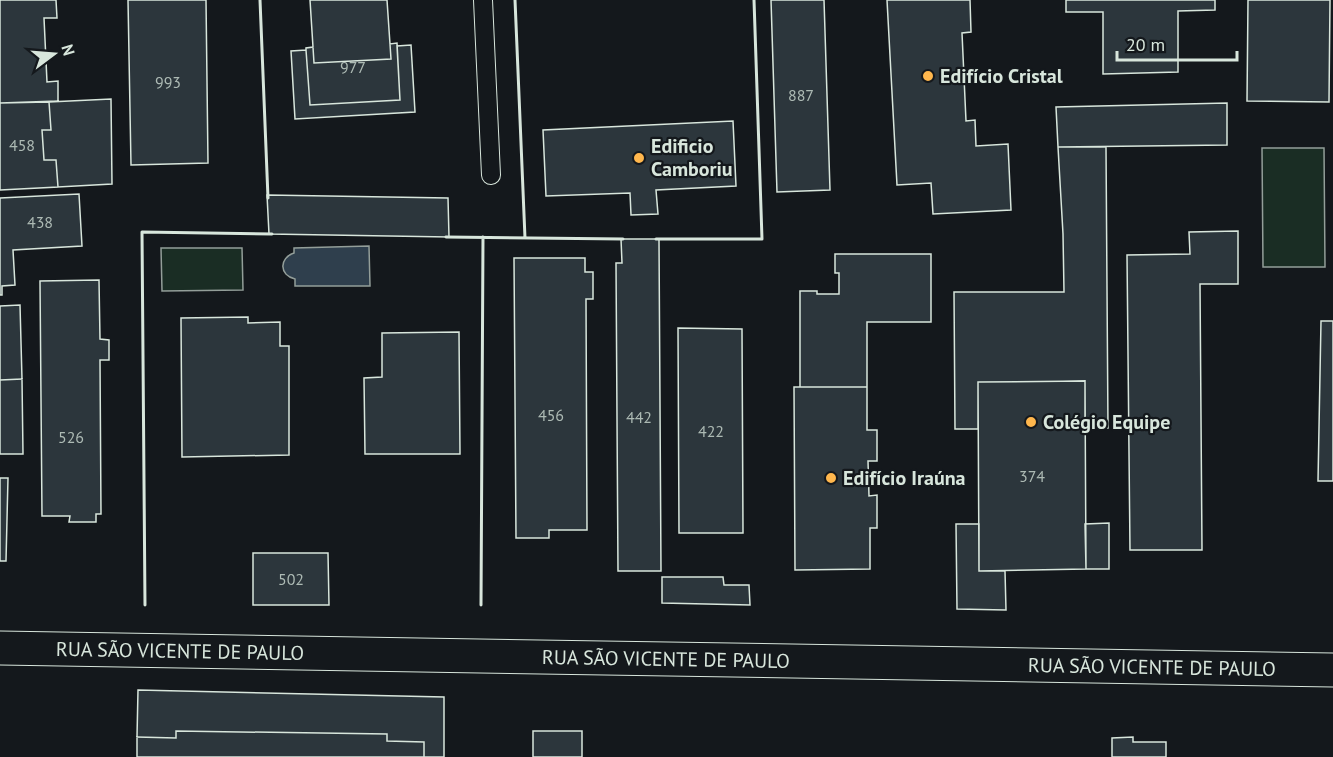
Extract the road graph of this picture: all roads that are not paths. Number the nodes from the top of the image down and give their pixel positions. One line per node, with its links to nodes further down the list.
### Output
1 (483, 0): 2 (lane)
2 (491, 175)
3 (0, 648): 4 (street, RUA SÃO VICENTE DE PAULO)
4 (1333, 670)

